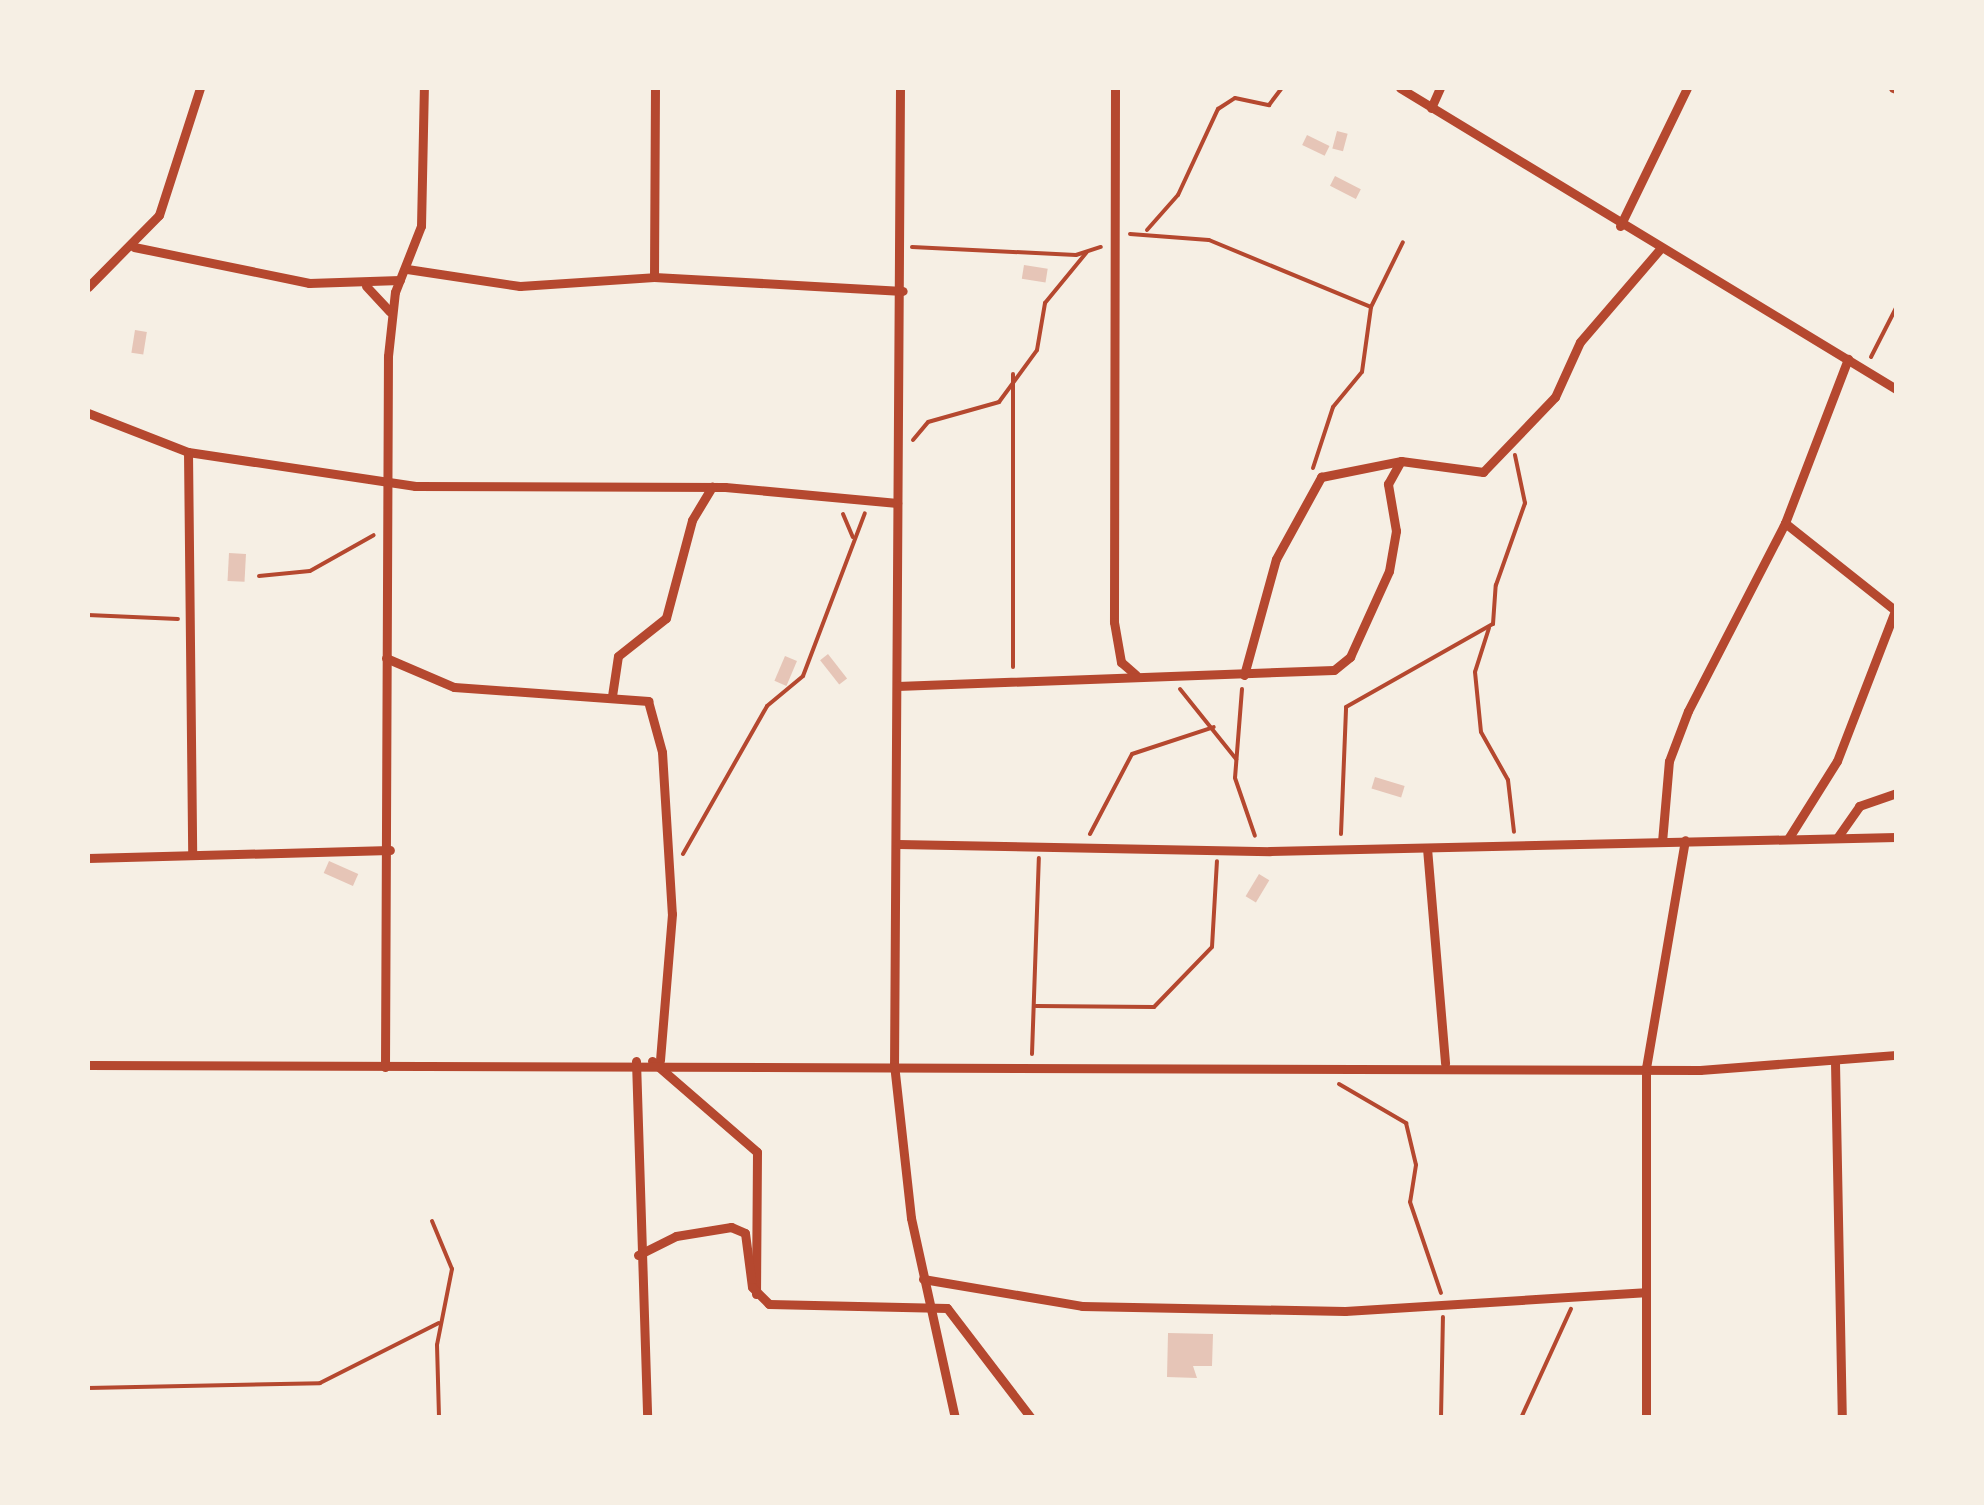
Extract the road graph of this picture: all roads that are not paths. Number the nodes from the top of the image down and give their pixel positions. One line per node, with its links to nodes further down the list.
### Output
1 (200, 88): 11 (street)
2 (424, 88): 13 (street)
3 (655, 88): 14 (street)
4 (900, 88): 18 (street)
5 (1115, 88): 32 (street)
6 (1400, 88): 9 (street)
7 (1440, 88): 9 (street)
8 (1687, 88): 10 (street)
9 (1431, 108): 10 (street)
10 (1620, 226): 12 (street)
11 (134, 248): 16 (street); 17 (street)
12 (1659, 250): 20 (street); 24 (street)
13 (407, 269): 14 (street); 15 (street)
14 (654, 277): 18 (street)
15 (400, 280): 16 (street); 19 (street)
16 (364, 285): 19 (street)
17 (88, 287)
18 (903, 291): 27 (street)
19 (390, 312): 25 (street)
20 (1848, 360): 21 (street); 28 (street)
21 (1896, 389)
22 (88, 413): 23 (street)
23 (188, 452): 25 (street); 44 (street)
24 (1401, 461): 31 (street); 31 (street)
25 (389, 480): 26 (street); 30 (street)
26 (712, 487): 27 (street); 34 (street)
27 (897, 503): 33 (street)
28 (1785, 522): 29 (street); 40 (street)
29 (1896, 611): 38 (street)
30 (386, 658): 34 (street); 43 (street)
31 (1244, 675): 32 (street)
32 (1138, 677): 33 (street)
33 (897, 686): 41 (street)
34 (612, 696): 48 (street)
35 (1896, 793): 37 (street)
36 (1896, 837): 37 (street)
37 (1837, 838): 38 (street)
38 (1788, 839): 39 (street)
39 (1685, 840): 40 (street); 54 (street)
40 (1662, 842): 42 (street)
41 (898, 844): 42 (street); 51 (street)
42 (1427, 848): 50 (street)
43 (390, 850): 44 (street); 53 (street)
44 (192, 854): 45 (street)
45 (88, 858)
46 (1896, 1055): 49 (street)
47 (636, 1061): 48 (street); 53 (street); 55 (street)
48 (656, 1061): 51 (street); 58 (street)
49 (1835, 1062): 54 (street); 64 (street)
50 (1445, 1063): 51 (street); 54 (street)
51 (894, 1064): 56 (street)
52 (88, 1066): 53 (street)
53 (386, 1068)
54 (1646, 1068): 57 (street)
55 (638, 1255): 58 (street); 60 (street)
56 (923, 1280): 57 (street); 59 (street)
57 (1644, 1292): 63 (street)
58 (756, 1297): 59 (street)
59 (928, 1303): 61 (street); 62 (street)
60 (646, 1418)
61 (955, 1418)
62 (1032, 1418)
63 (1646, 1418)
64 (1842, 1418)

